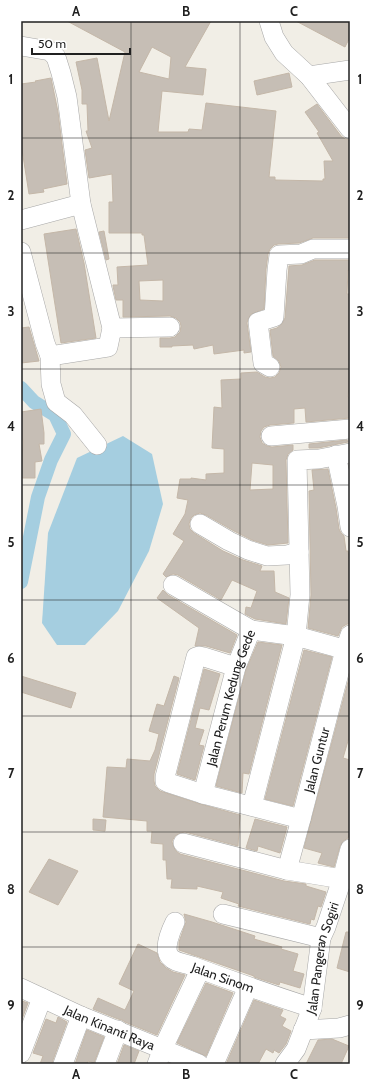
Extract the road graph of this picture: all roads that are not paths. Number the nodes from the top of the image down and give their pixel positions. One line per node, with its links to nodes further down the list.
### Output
1 (269, 21): 4 (street)
2 (21, 46): 6 (street)
3 (350, 70): 4 (street)
4 (309, 76): 5 (street)
5 (350, 129)
6 (81, 204): 7 (street); 11 (street)
7 (21, 220)
8 (350, 249): 13 (street)
9 (21, 252): 12 (street)
10 (170, 326): 11 (street)
11 (112, 328): 12 (street)
12 (50, 356): 16 (street)
13 (270, 367)
14 (350, 429): 15 (street)
15 (271, 436)
16 (97, 445)
17 (343, 454): 19 (street); 20 (street)
18 (200, 524): 20 (street)
19 (350, 527)
20 (299, 552): 23 (street)
21 (173, 585): 22 (street)
22 (251, 630): 23 (street, Jalan Perum Kedung Gede); 25 (street, Jalan Perum Kedung Gede)
23 (296, 636): 24 (street, Jalan Perum Kedung Gede); 27 (street)
24 (348, 645): 28 (street, Jalan Guntur)
25 (236, 667): 26 (street, Jalan Perum Kedung Gede); 26 (street)
26 (203, 794): 27 (street)
27 (252, 806): 28 (street)
28 (301, 819): 31 (street, Jalan Guntur)
29 (183, 843): 31 (street)
30 (350, 849): 32 (street, Jalan Pangeran Sogiri)
31 (286, 870): 32 (street)
32 (342, 879): 35 (street, Jalan Pangeran Sogiri)
33 (223, 914): 35 (street)
34 (175, 922): 36 (street, Jalan Sinom)
35 (321, 938): 40 (street, Jalan Pangeran Sogiri)
36 (200, 970): 37 (street, Jalan Sinom); 46 (street)
37 (248, 987): 40 (street, Jalan Sinom); 50 (street)
38 (21, 988): 39 (street, Jalan Kinanti Raya)
39 (42, 998): 41 (street, Jalan Kinanti Raya); 45 (street)
40 (312, 1008): 44 (street, Jalan Pangeran Sogiri)
41 (81, 1016): 43 (street, Jalan Kinanti Raya); 47 (street)
42 (350, 1025): 44 (street)
43 (118, 1030): 46 (street, Jalan Kinanti Raya); 48 (street)
44 (306, 1038): 51 (street, Jalan Pangeran Sogiri); 52 (street)
45 (21, 1053)
46 (160, 1056): 49 (street, Jalan Kinanti Raya)
47 (63, 1064)
48 (105, 1064)
49 (199, 1064)
50 (214, 1064)
51 (285, 1064)
52 (298, 1064)

